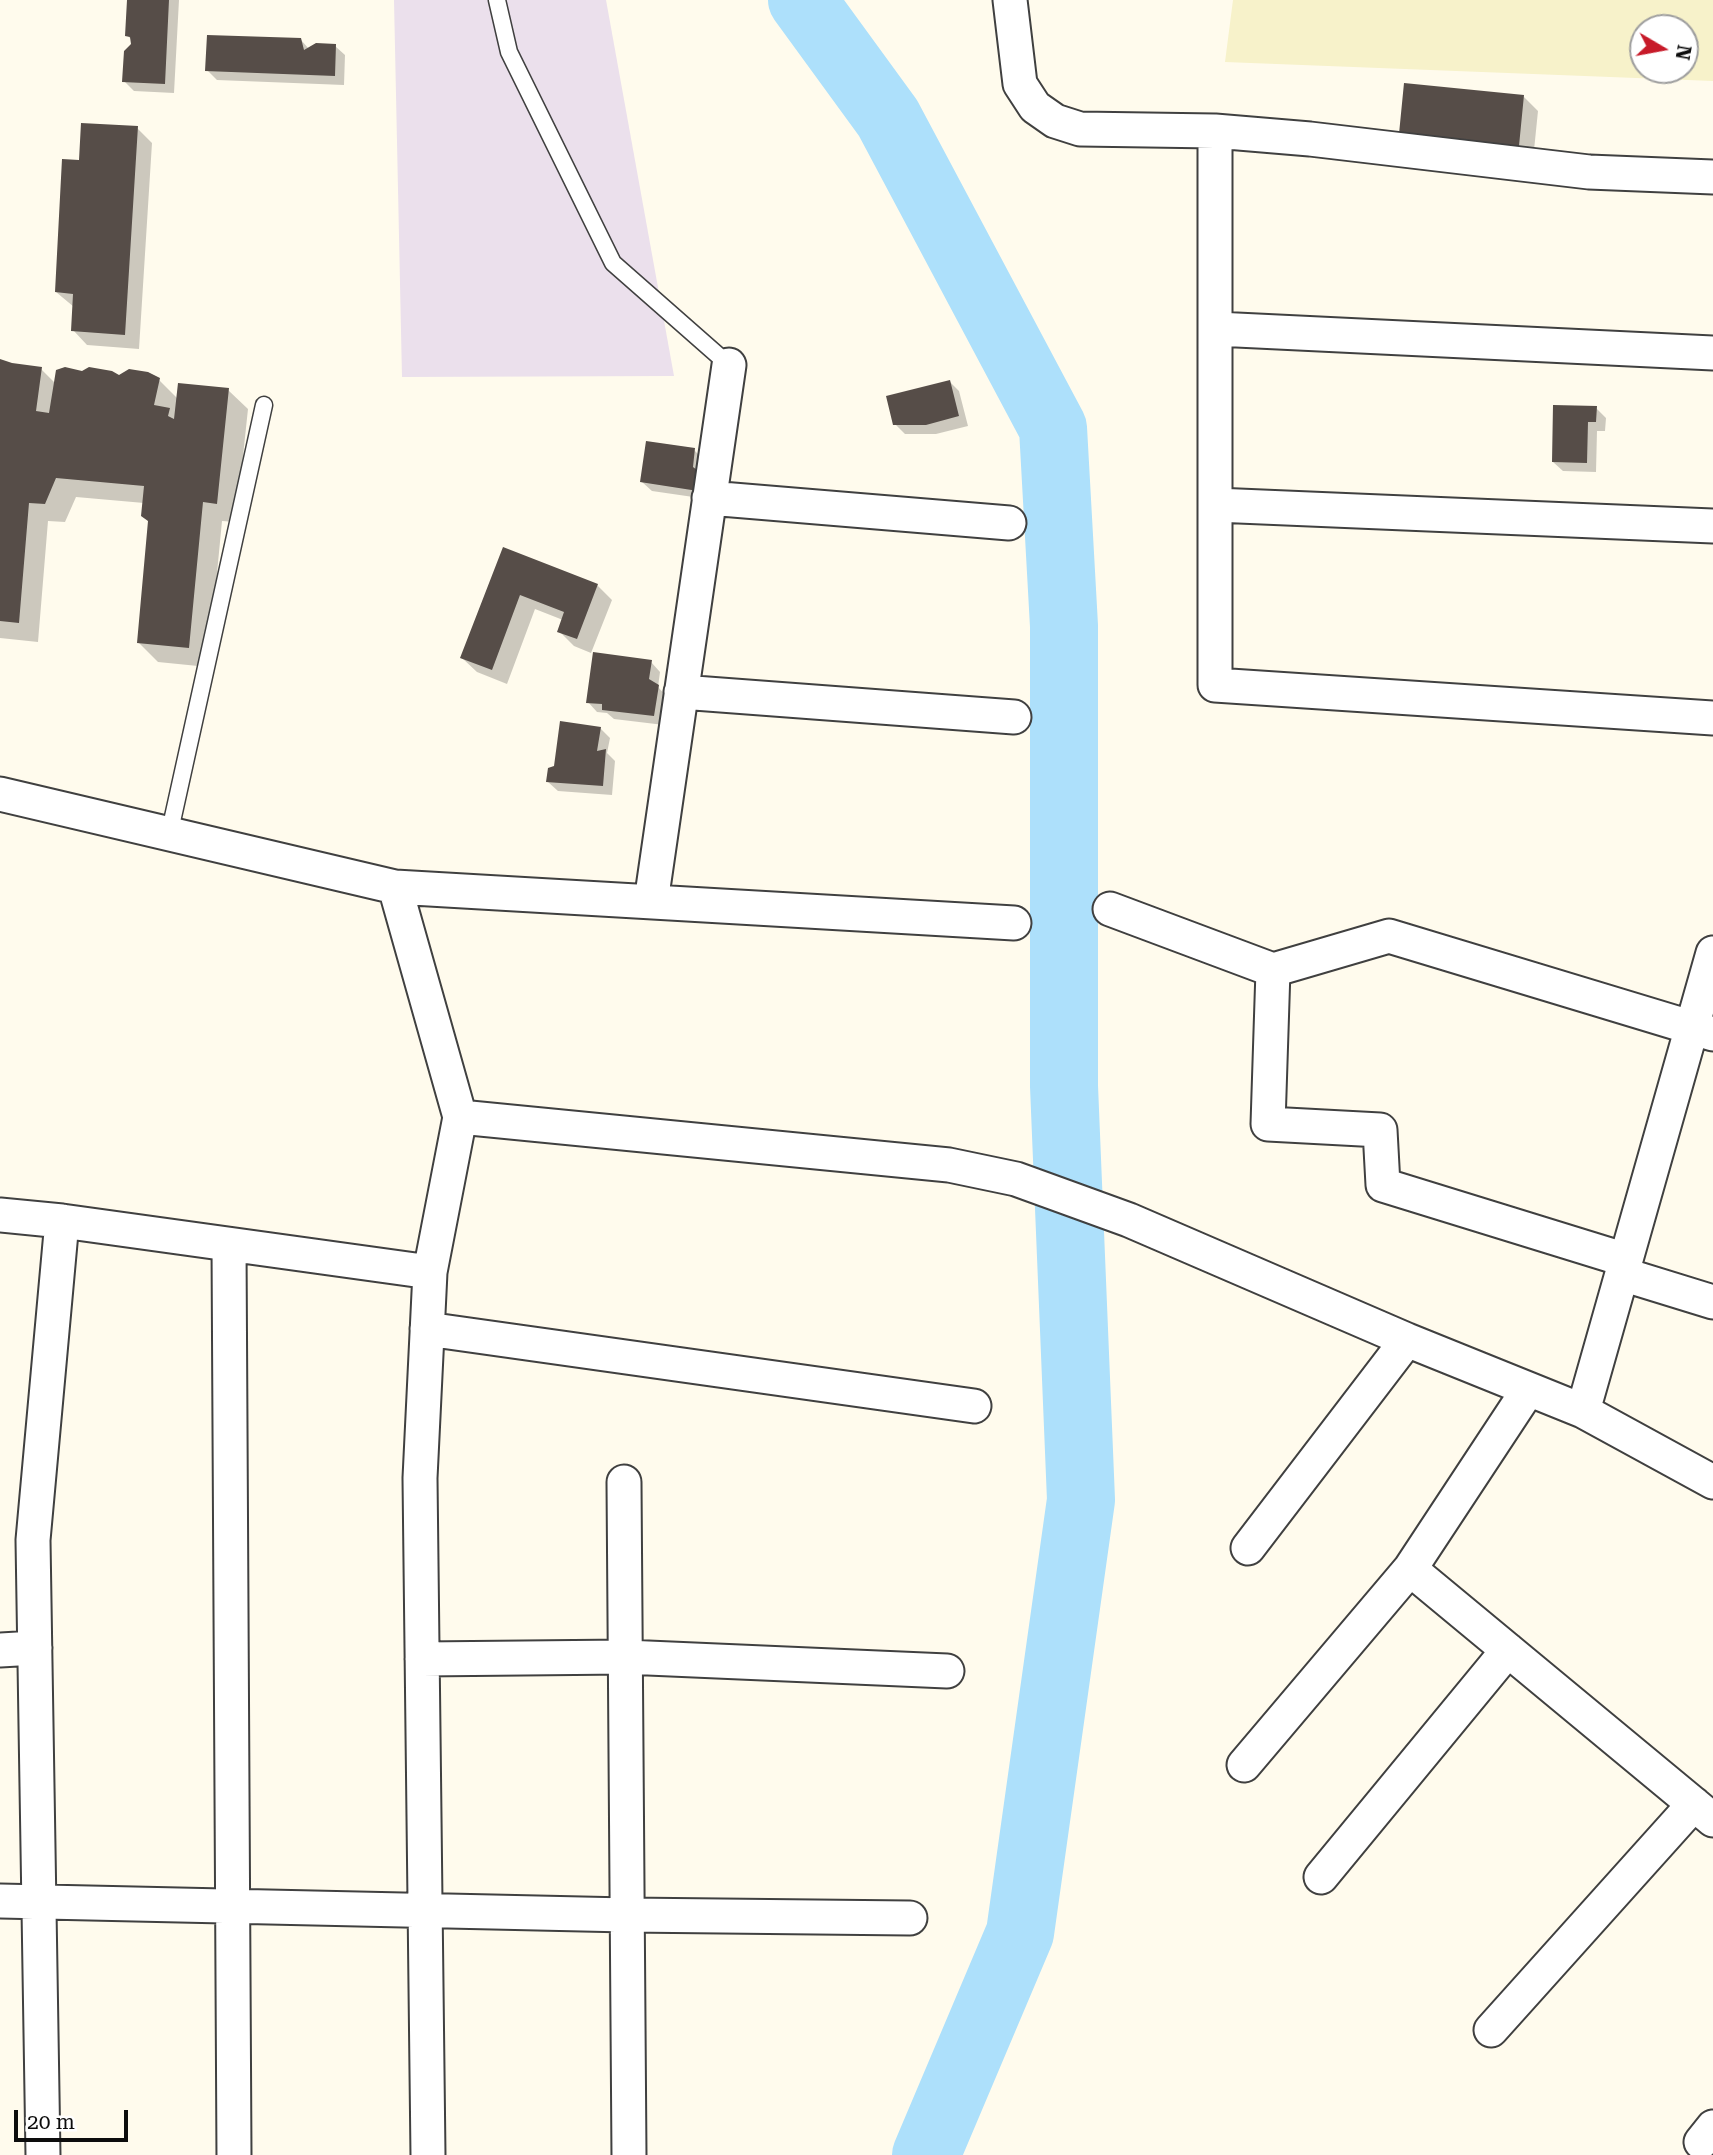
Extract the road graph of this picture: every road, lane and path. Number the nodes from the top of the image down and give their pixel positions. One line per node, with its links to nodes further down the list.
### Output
1 (497, 0): 7 (lane)
2 (1010, 0): 3 (street)
3 (1215, 131): 4 (street); 5 (street)
4 (1713, 177)
5 (1216, 329): 6 (street); 10 (street)
6 (1713, 353)
7 (729, 365): 9 (street)
8 (264, 405): 17 (lane)
9 (709, 498): 11 (street); 13 (street)
10 (1215, 505): 12 (street); 15 (street)
11 (1009, 523)
12 (1713, 526)
13 (681, 692): 14 (street); 19 (street)
14 (1014, 717)
15 (1713, 718)
16 (0, 794): 17 (street)
17 (169, 835): 18 (street)
18 (395, 887): 19 (street); 25 (street)
19 (650, 902): 21 (street)
20 (1110, 909): 23 (street)
21 (1014, 923)
22 (1713, 953): 24 (street)
23 (1273, 970): 24 (street); 29 (street)
24 (1702, 1031): 29 (street)
25 (460, 1117): 30 (street); 33 (street)
26 (0, 1215): 27 (street)
27 (62, 1221): 28 (street); 41 (street)
28 (229, 1244): 30 (street); 52 (street)
29 (1624, 1267): 31 (street); 36 (street)
30 (430, 1272): 32 (street)
31 (1713, 1302)
32 (427, 1329): 35 (street); 45 (street)
33 (1407, 1340): 34 (street); 39 (street)
34 (1528, 1390): 36 (street); 40 (street)
35 (974, 1406)
36 (1583, 1411): 38 (street)
37 (624, 1482): 44 (street)
38 (1713, 1482)
39 (1248, 1548)
40 (1410, 1569): 43 (street); 47 (street)
41 (35, 1648): 42 (street); 51 (street)
42 (0, 1650)
43 (1508, 1650): 48 (street); 49 (street)
44 (625, 1657): 45 (street); 46 (street); 54 (street)
45 (422, 1659): 53 (street)
46 (947, 1671)
47 (1244, 1765)
48 (1703, 1812): 56 (street)
49 (1321, 1877)
50 (0, 1901): 51 (street)
51 (39, 1902): 52 (street); 57 (street)
52 (232, 1907): 53 (street); 58 (street)
53 (425, 1910): 54 (street); 59 (street)
54 (627, 1915): 55 (street); 60 (street)
55 (910, 1918)
56 (1491, 2030)
57 (43, 2155)
58 (234, 2155)
59 (428, 2155)
60 (629, 2155)

